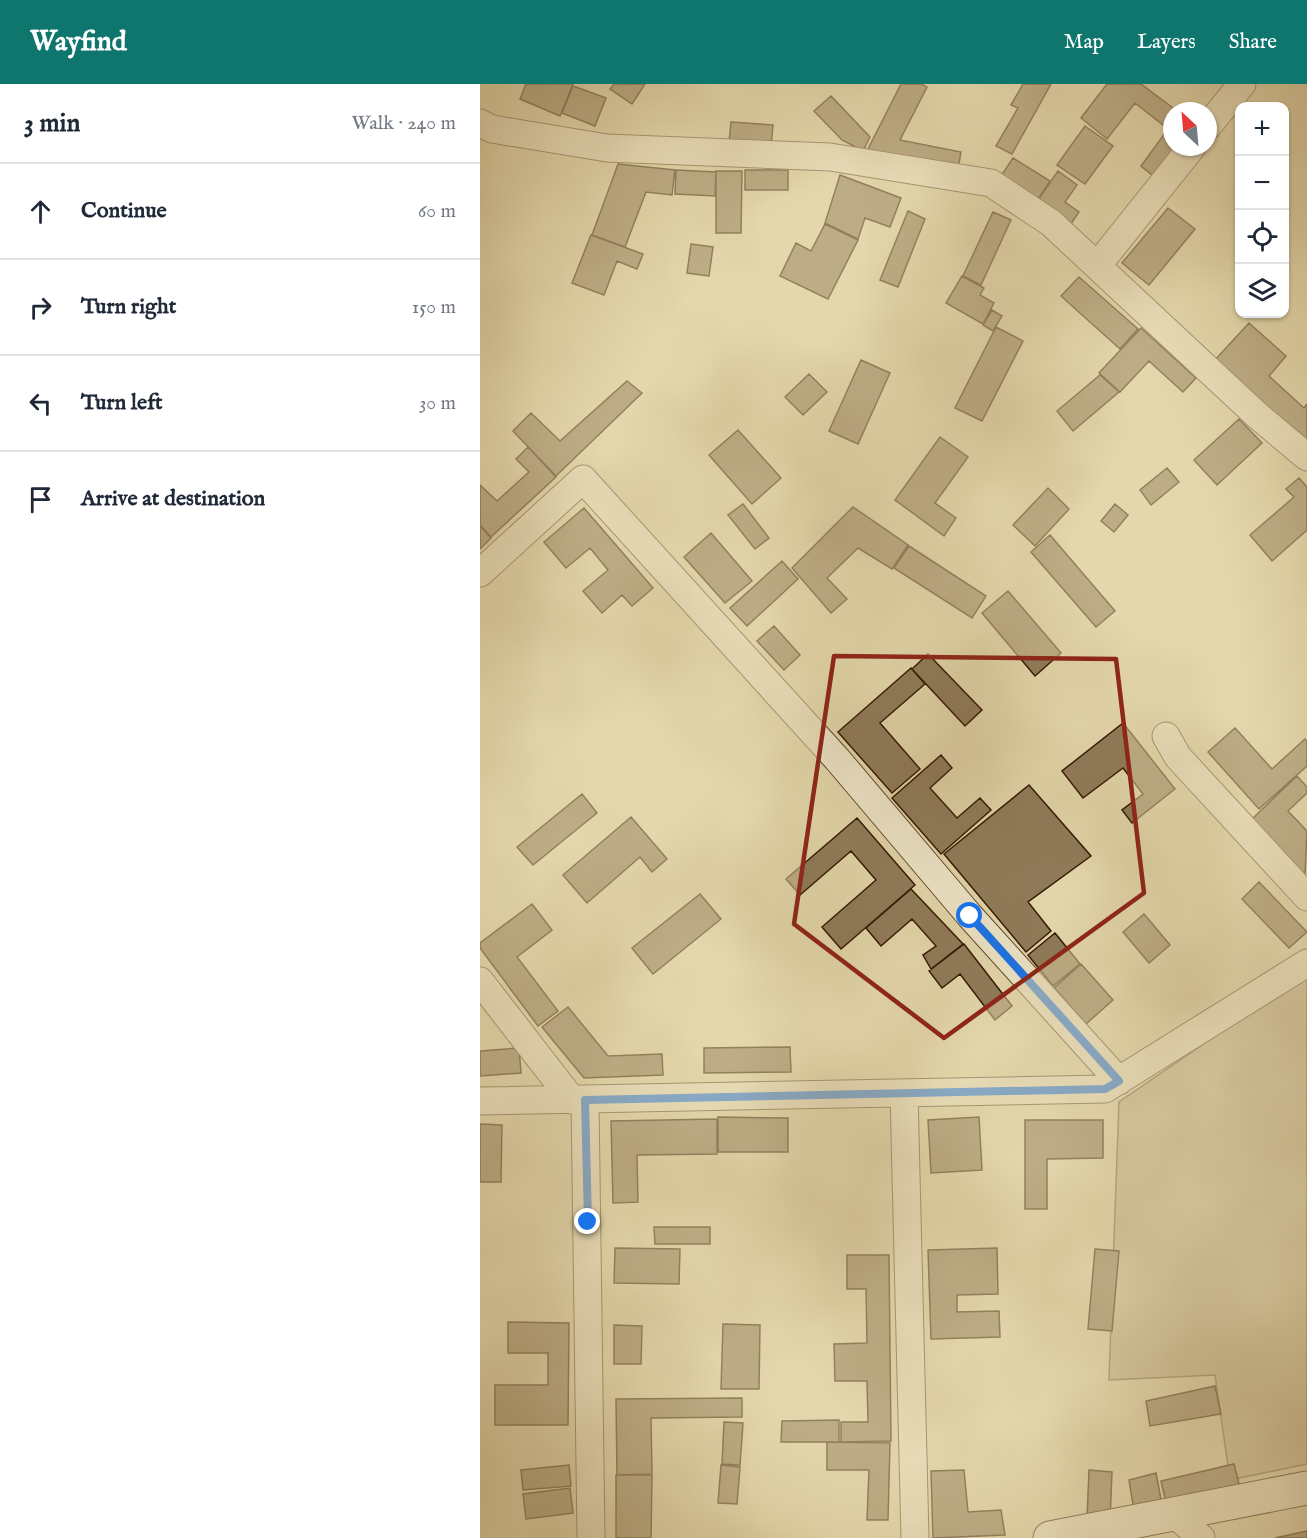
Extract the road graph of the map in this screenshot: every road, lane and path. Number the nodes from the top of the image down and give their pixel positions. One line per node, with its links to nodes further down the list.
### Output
1 (1242, 84): 2 (street)
2 (1217, 115)
3 (480, 123): 5 (street)
4 (1185, 156): 5 (street)
5 (1097, 266): 6 (street)
6 (1307, 457)
7 (480, 573): 12 (street)
8 (1166, 736): 9 (street)
9 (1307, 897)
10 (1307, 963): 12 (street)
11 (480, 981): 14 (street)
12 (1119, 1081): 13 (street)
13 (904, 1094): 14 (street); 19 (street)
14 (579, 1100): 15 (street); 18 (street)
15 (480, 1101)
16 (1307, 1488): 17 (street)
17 (1175, 1514): 20 (street); 21 (street)
18 (591, 1538)
19 (915, 1538)
20 (1050, 1538)
21 (1201, 1538)

